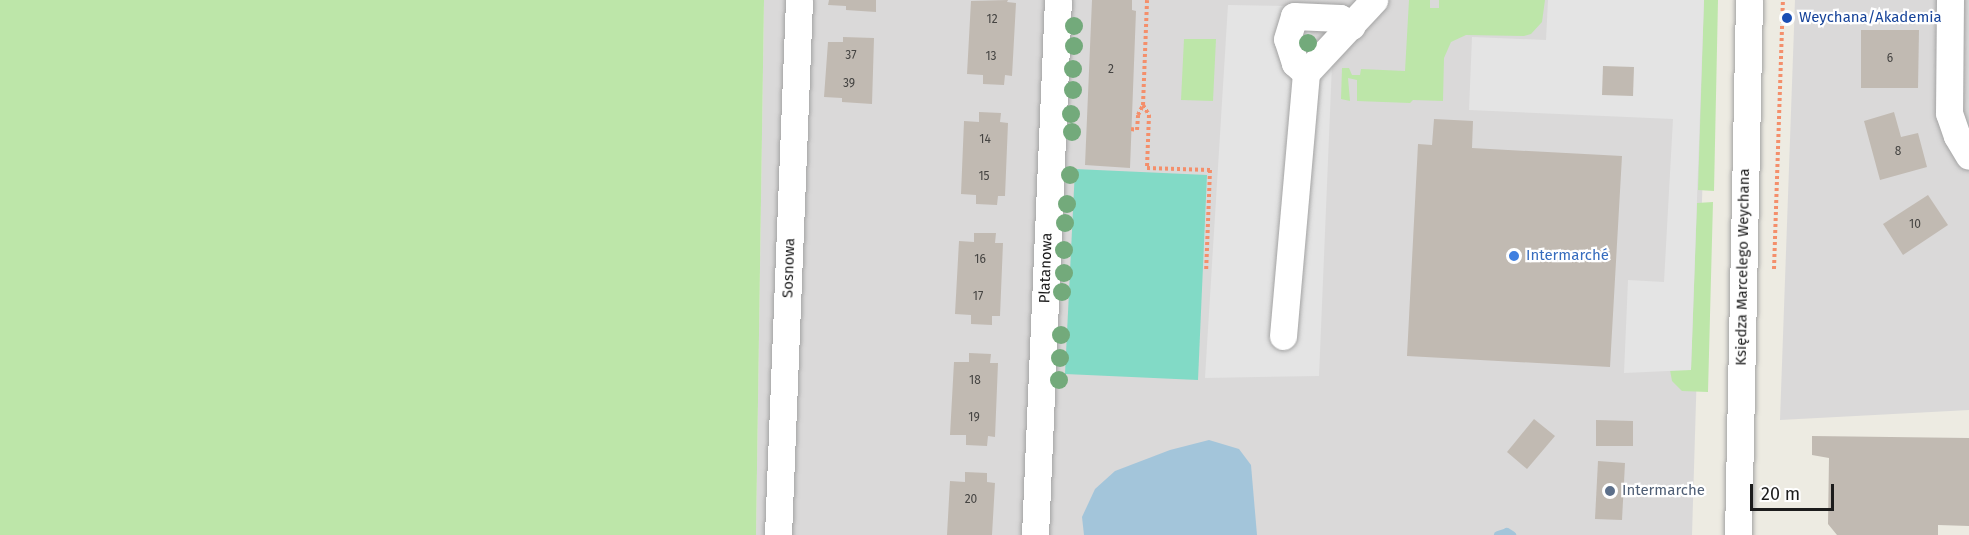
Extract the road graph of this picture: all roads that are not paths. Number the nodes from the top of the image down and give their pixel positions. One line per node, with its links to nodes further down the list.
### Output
1 (799, 0): 10 (street, Sosnowa)
2 (1058, 0): 11 (street, Platanowa)
3 (1374, 0): 6 (street)
4 (1749, 0): 12 (street, Księdza Marcelego Weychana)
5 (1950, 0): 8 (street)
6 (1352, 26): 7 (street); 7 (street)
7 (1306, 73): 9 (street)
8 (1969, 156)
9 (1283, 336)
10 (778, 535)
11 (1035, 535)
12 (1737, 535)

